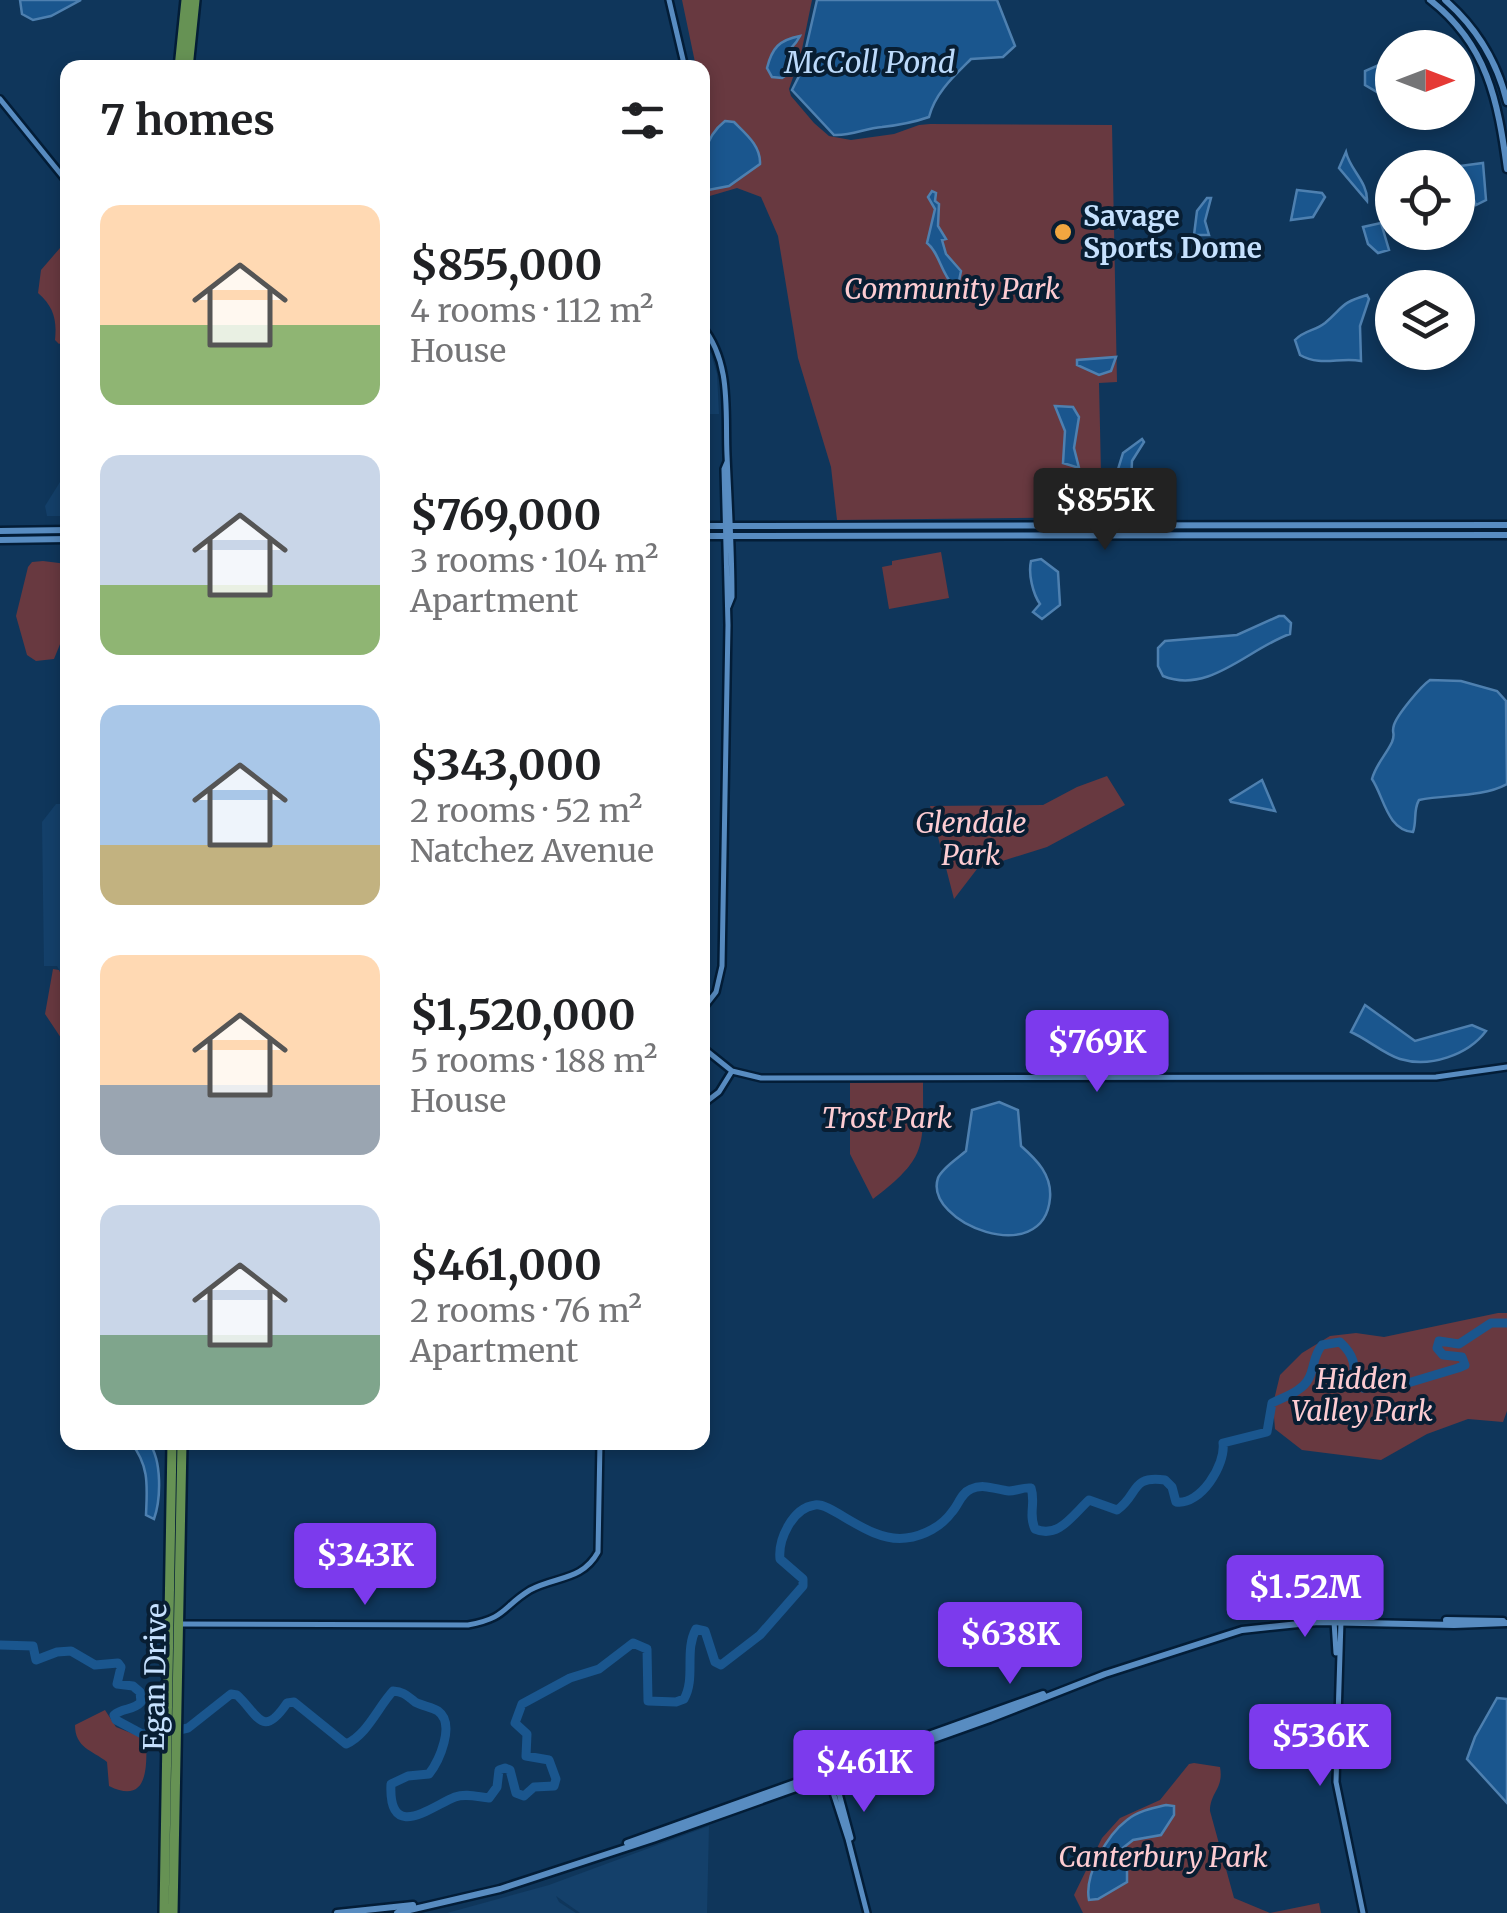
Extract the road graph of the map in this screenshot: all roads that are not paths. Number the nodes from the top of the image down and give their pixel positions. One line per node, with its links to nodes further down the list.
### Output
1 (186, 0): 6 (highway)
2 (196, 0): 7 (highway)
3 (669, 0): 8 (street)
4 (1430, 0): 11 (main road)
5 (1446, 0): 10 (main road)
6 (180, 60)
7 (189, 60)
8 (684, 60)
9 (0, 99): 12 (street)
10 (1507, 102)
11 (1507, 169)
12 (60, 173)
13 (710, 338): 18 (street)
14 (1507, 525): 18 (main road)
15 (710, 528): 18 (main road)
16 (0, 530): 17 (main road)
17 (60, 530)
18 (728, 531): 19 (main road); 20 (main road); 23 (street)
19 (710, 534)
20 (1507, 536)
21 (60, 539): 22 (main road)
22 (0, 540)
23 (710, 1000)
24 (710, 1053): 26 (street)
25 (1507, 1067): 26 (street)
26 (732, 1071): 27 (street)
27 (710, 1099)
28 (172, 1450): 36 (highway, Egan Drive)
29 (182, 1450): 33 (highway, Egan Drive)
30 (600, 1450): 33 (street)
31 (1337, 1621): 32 (main road); 34 (main road); 41 (street)
32 (1507, 1623)
33 (178, 1624): 37 (highway, Egan Drive)
34 (830, 1773): 35 (main road); 40 (street)
35 (424, 1905): 38 (main road); 39 (main road)
36 (164, 1913)
37 (174, 1913)
38 (336, 1913)
39 (397, 1913)
40 (867, 1913)
41 (1363, 1913)

